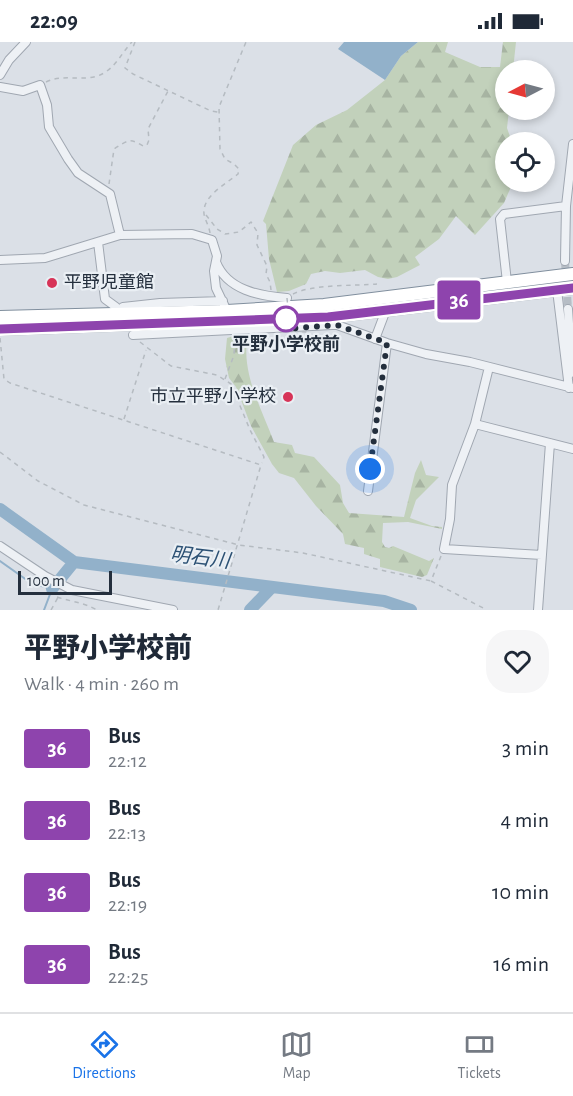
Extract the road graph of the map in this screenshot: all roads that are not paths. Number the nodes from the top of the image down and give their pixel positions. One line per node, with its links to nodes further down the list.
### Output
1 (26, 42): 2 (street)
2 (0, 75)
3 (0, 87): 7 (street)
4 (573, 144): 5 (street)
5 (572, 155): 6 (street)
6 (566, 206): 10 (street); 13 (street)
7 (120, 235): 8 (street); 11 (street)
8 (98, 242): 9 (street); 19 (street)
9 (0, 260)
10 (565, 261)
11 (215, 262): 16 (street); 17 (street)
12 (573, 274): 13 (highway)
13 (507, 282): 17 (highway)
14 (573, 288): 15 (highway)
15 (556, 290): 20 (highway); 28 (street)
16 (287, 298)
17 (225, 306): 19 (highway)
18 (568, 309): 28 (street)
19 (120, 310): 21 (highway)
20 (386, 310): 22 (highway); 25 (street)
21 (0, 317)
22 (330, 321): 23 (highway); 24 (street); 25 (street)
23 (0, 331)
24 (133, 335)
25 (375, 339): 26 (street)
26 (387, 343): 27 (street); 33 (street)
27 (489, 367): 29 (street); 30 (street)
28 (568, 376): 29 (street)
29 (571, 388)
30 (475, 423): 31 (street); 35 (street)
31 (550, 443): 32 (street); 35 (street)
32 (573, 449)
33 (368, 490)
34 (0, 546): 36 (street)
35 (542, 555): 37 (street)
36 (173, 610)
37 (538, 610)

